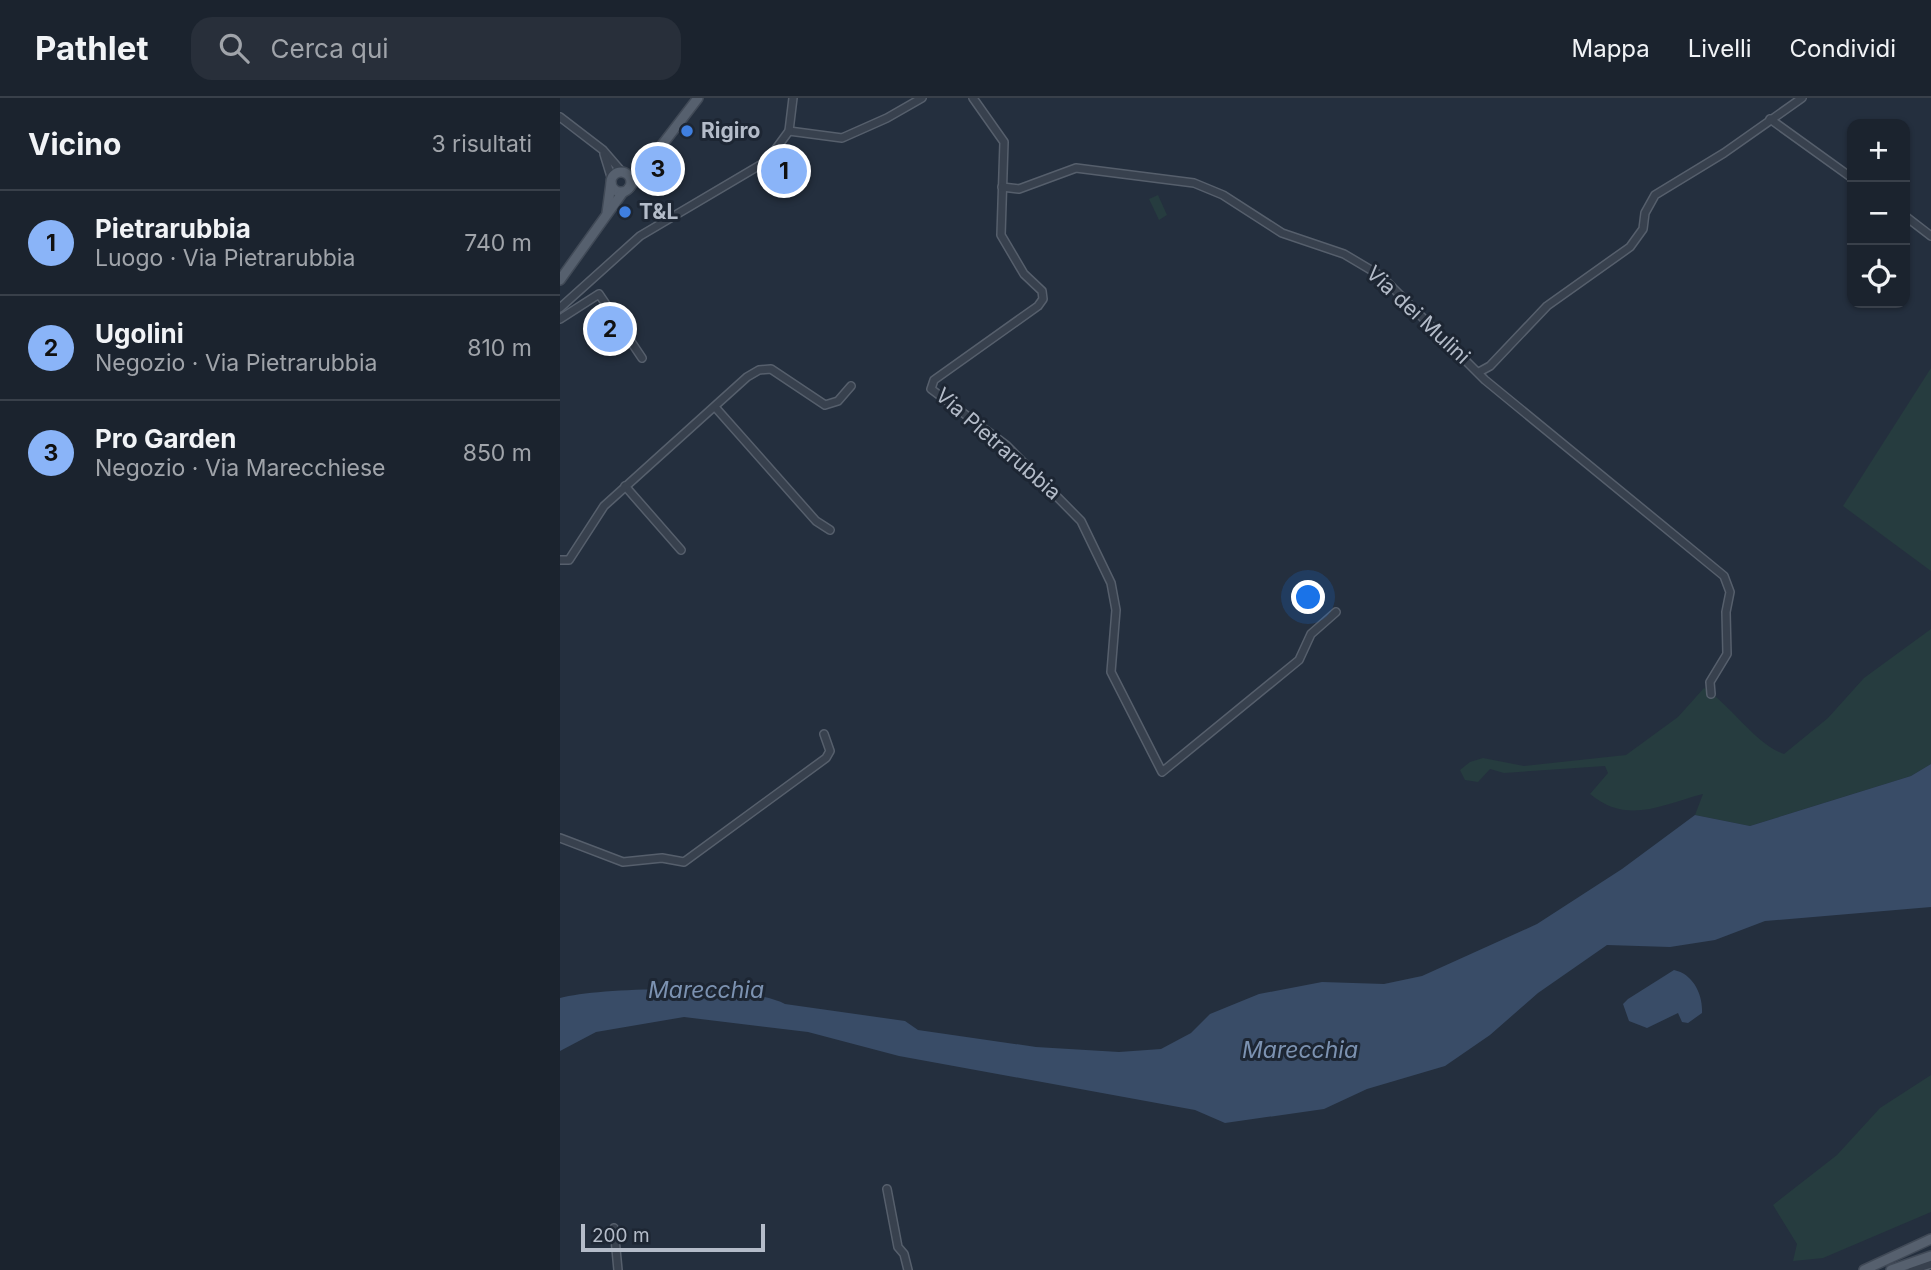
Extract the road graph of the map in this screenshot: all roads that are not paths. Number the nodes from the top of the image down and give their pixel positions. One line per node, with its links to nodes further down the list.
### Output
1 (698, 98): 10 (main road)
2 (793, 98): 8 (street)
3 (922, 98): 8 (street)
4 (973, 98): 14 (street, Via Pietrarubbia)
5 (1802, 98): 7 (street, Via dei Mulini)
6 (560, 117): 9 (street)
7 (1770, 119): 12 (street); 23 (street, Via dei Mulini)
8 (789, 131): 20 (street)
9 (603, 150): 11 (street); 13 (street)
10 (647, 165): 11 (main road); 15 (main road)
11 (624, 173): 13 (main road); 15 (main road)
12 (1847, 174)
13 (611, 182): 15 (main road); 16 (main road)
14 (1002, 187): 23 (street, Via dei Mulini); 30 (street, Via Pietrarubbia)
15 (626, 190): 16 (main road)
16 (606, 218): 19 (main road)
17 (1910, 220): 18 (street)
18 (1931, 236)
19 (560, 280)
20 (560, 308)
21 (560, 319): 22 (street)
22 (642, 358)
23 (1479, 372): 31 (street, Via dei Mulini)
24 (851, 386): 25 (street)
25 (715, 407): 26 (street); 27 (street)
26 (625, 485): 28 (street); 29 (street)
27 (830, 530)
28 (681, 550)
29 (560, 560)
30 (1336, 612)
31 (1711, 694)
32 (824, 734): 33 (street)
33 (560, 838)
34 (887, 1189): 40 (street)
35 (614, 1228): 39 (street)
36 (1931, 1239): 41 (main road)
37 (1931, 1256): 42 (main road)
38 (1931, 1264): 43 (street)
39 (618, 1270)
40 (908, 1270)
41 (1864, 1270)
42 (1891, 1270)
43 (1912, 1270)

